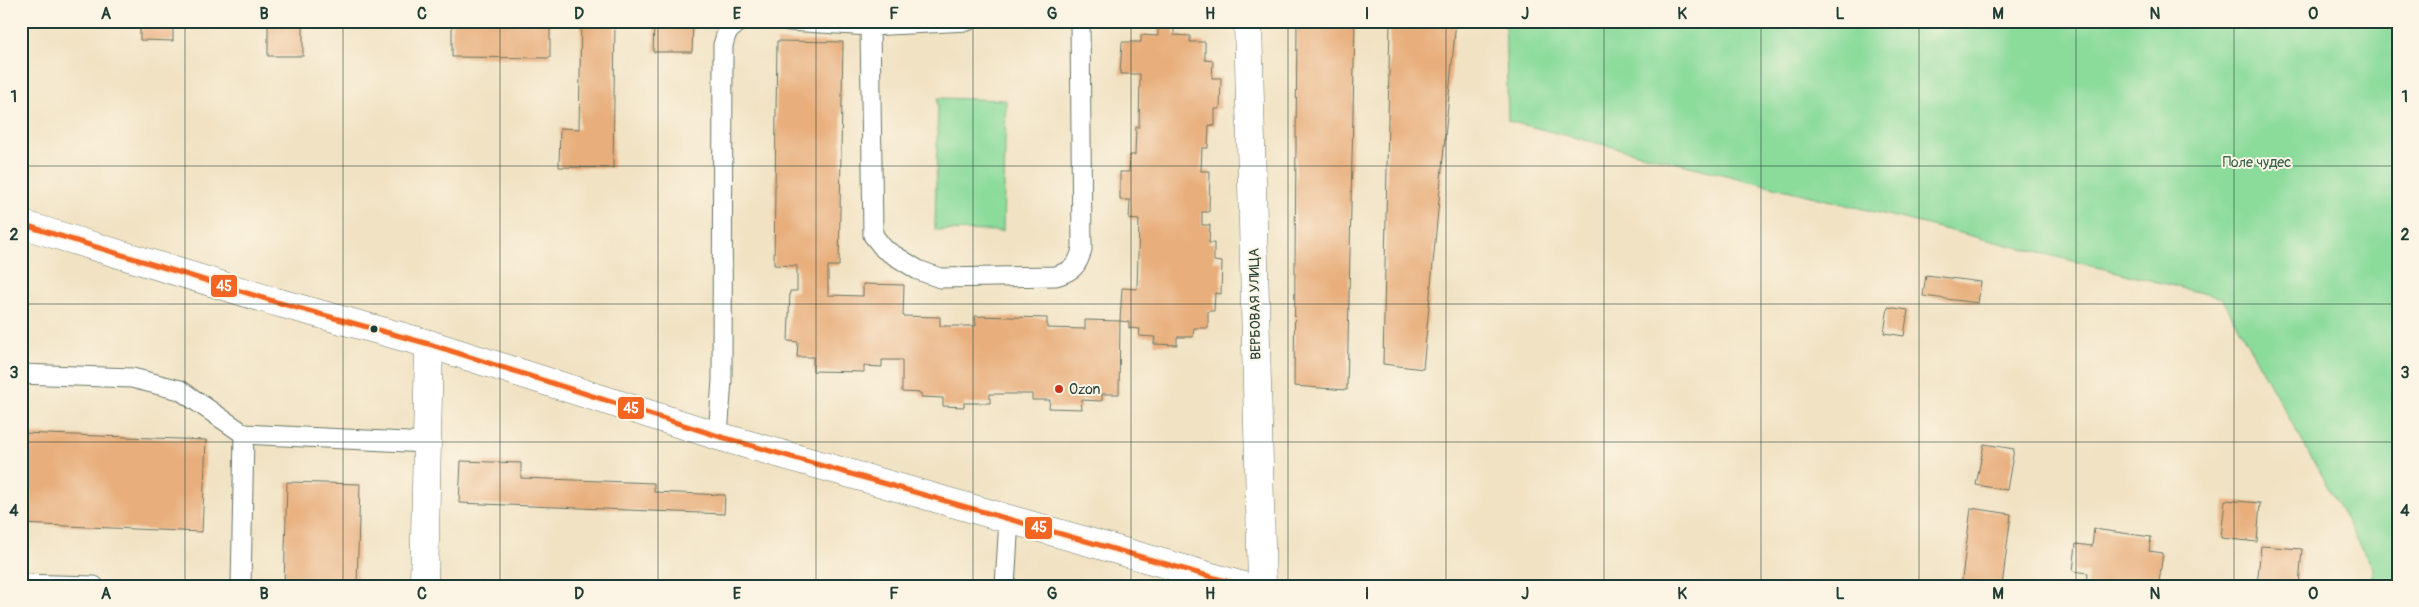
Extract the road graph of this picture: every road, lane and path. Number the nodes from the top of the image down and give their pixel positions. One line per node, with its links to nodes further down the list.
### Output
1 (740, 21): 11 (lane)
2 (790, 21): 6 (lane)
3 (968, 21): 6 (lane)
4 (1080, 21): 6 (lane)
5 (1248, 21): 20 (street, ВЕРБОВАЯ УЛИЦА)
6 (870, 26)
7 (21, 224): 8 (street)
8 (430, 344): 11 (street); 12 (street)
9 (21, 374): 10 (lane)
10 (244, 434): 12 (lane); 16 (lane)
11 (718, 436): 13 (street)
12 (427, 443): 17 (street)
13 (1009, 519): 18 (lane); 19 (street)
14 (21, 584): 15 (lane)
15 (94, 586)
16 (242, 586)
17 (424, 586)
18 (1005, 586)
19 (1243, 586)
20 (1262, 586)

